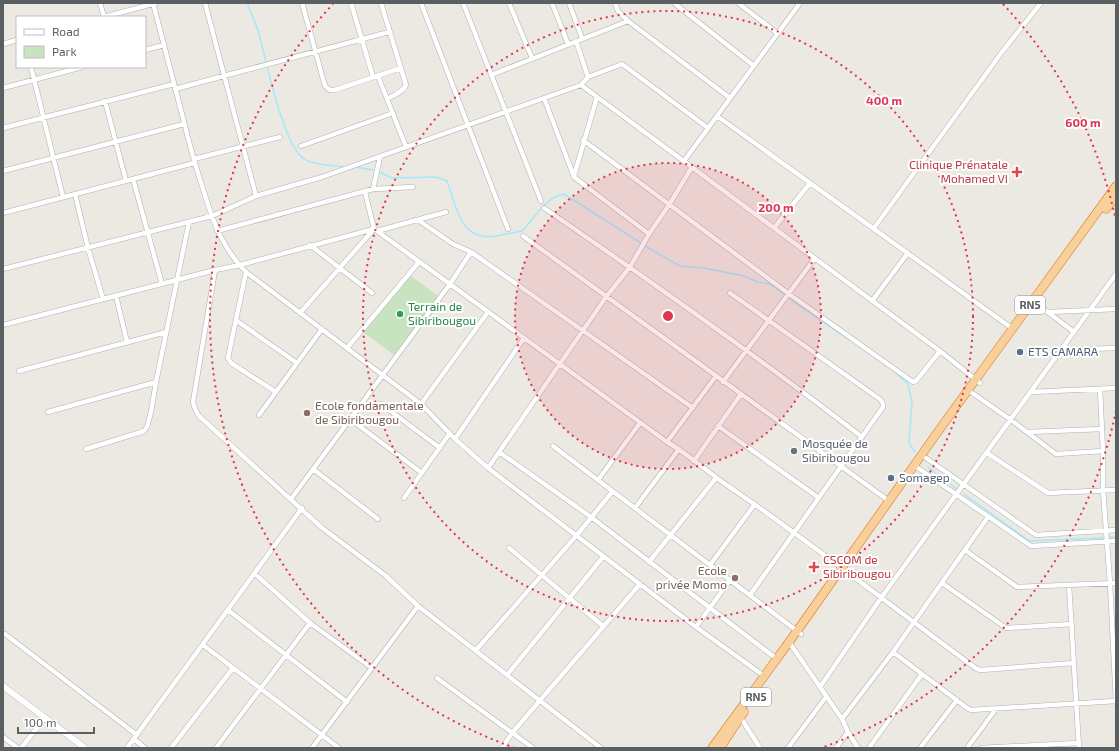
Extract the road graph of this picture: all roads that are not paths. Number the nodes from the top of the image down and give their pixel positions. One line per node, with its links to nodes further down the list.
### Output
1 (100, 3): 17 (street)
2 (154, 3): 18 (street); 28 (street)
3 (205, 3): 37 (street)
4 (302, 3): 30 (street)
5 (351, 3): 24 (street)
6 (381, 3): 20 (street)
7 (421, 3): 54 (street)
8 (463, 3): 36 (street)
9 (510, 3): 31 (street)
10 (552, 3): 27 (street)
11 (569, 3): 22 (street)
12 (615, 3): 19 (street)
13 (674, 3): 32 (street)
14 (738, 3): 21 (street)
15 (800, 3): 21 (street)
16 (1041, 3): 90 (street)
17 (104, 16)
18 (108, 16)
19 (628, 20): 22 (street); 46 (street)
20 (390, 32): 24 (street); 35 (street)
21 (778, 33): 32 (street)
22 (582, 38): 25 (street)
23 (16, 40): 26 (street)
24 (361, 40): 30 (street); 38 (street)
25 (576, 41): 27 (street); 39 (street)
26 (3, 44)
27 (568, 44): 31 (street)
28 (164, 45): 29 (street); 42 (street)
29 (146, 50)
30 (315, 52): 37 (street); 38 (street)
31 (532, 58): 36 (street)
32 (754, 66): 46 (street)
33 (31, 68): 40 (street)
34 (78, 68): 40 (street)
35 (401, 68): 38 (street); 47 (street)
36 (491, 74): 49 (street)
37 (224, 76): 42 (street); 61 (street)
38 (375, 76): 47 (street)
39 (588, 77): 41 (street); 56 (street)
40 (34, 80): 43 (street); 52 (street)
41 (581, 85): 44 (street); 45 (street)
42 (175, 86): 48 (street); 53 (street)
43 (3, 88)
44 (597, 97): 58 (street); 66 (street)
45 (544, 98): 49 (street); 69 (street)
46 (730, 98): 51 (street)
47 (387, 99): 50 (street)
48 (106, 102): 52 (street); 59 (street)
49 (506, 112): 54 (street); 81 (street)
50 (393, 113): 60 (street); 62 (street)
51 (717, 116): 56 (street); 72 (street)
52 (44, 118): 55 (street); 64 (street)
53 (184, 124): 59 (street); 65 (street)
54 (468, 125): 62 (street); 91 (street)
55 (3, 128)
56 (708, 128): 66 (street)
57 (280, 137): 61 (street)
58 (583, 140): 69 (street); 82 (street)
59 (116, 142): 64 (street); 71 (street)
60 (300, 146)
61 (243, 147): 65 (street); 78 (street)
62 (406, 147): 63 (street)
63 (380, 157): 75 (street); 78 (street)
64 (54, 158): 68 (street); 80 (street)
65 (194, 161): 70 (street); 86 (street)
66 (684, 161): 67 (street)
67 (692, 167): 82 (street); 89 (street)
68 (3, 171)
69 (574, 177): 95 (street)
70 (133, 179): 71 (street); 94 (street)
71 (126, 181): 77 (street)
72 (810, 183): 89 (street); 90 (street)
73 (1116, 186): 79 (highway, RN5)
74 (413, 187): 75 (street)
75 (373, 190): 76 (street)
76 (365, 192): 92 (street); 93 (street)
77 (75, 194): 80 (street); 98 (street)
78 (256, 196): 86 (street)
79 (1115, 196): 120 (highway, RN5); 129 (highway, RN5)
80 (63, 197): 85 (street)
81 (541, 202)
82 (669, 205): 95 (street); 115 (street)
83 (544, 208): 104 (street)
84 (446, 212): 87 (street)
85 (3, 213)
86 (212, 216): 88 (street); 93 (street)
87 (418, 220): 92 (street); 99 (street)
88 (189, 222): 94 (street); 110 (street)
89 (774, 228): 101 (street)
90 (874, 228): 100 (street)
91 (508, 229)
92 (375, 230): 97 (street); 102 (street); 106 (street)
93 (217, 231): 103 (street)
94 (147, 232): 98 (street); 111 (street)
95 (649, 234): 104 (street)
96 (523, 236): 117 (street)
97 (310, 245): 103 (street); 106 (street)
98 (88, 248): 105 (street); 118 (street)
99 (471, 252): 112 (street); 131 (street)
100 (908, 253): 119 (street); 129 (street)
101 (815, 258): 115 (street); 119 (street)
102 (419, 262): 112 (street); 136 (street)
103 (240, 265): 107 (street); 108 (street)
104 (630, 267): 117 (street); 138 (street)
105 (3, 269)
106 (339, 269): 113 (street); 125 (street)
107 (215, 270): 110 (street); 193 (street)
108 (246, 272): 125 (street); 126 (street)
109 (1116, 274): 122 (street)
110 (177, 280): 111 (street); 132 (street)
111 (162, 284): 116 (street)
112 (450, 284): 123 (street); 144 (street)
113 (372, 293)
114 (730, 293): 127 (street)
115 (789, 294): 127 (street); 140 (street)
116 (116, 296): 118 (street); 135 (street)
117 (606, 297): 131 (street); 145 (street)
118 (103, 299): 128 (street)
119 (872, 301): 140 (street)
120 (1037, 304): 124 (street); 146 (highway, RN5)
121 (1116, 309): 122 (street)
122 (1090, 310): 124 (street); 133 (street)
123 (488, 312): 134 (street); 156 (street)
124 (1048, 312): 133 (street)
125 (300, 313): 130 (street)
126 (237, 321): 141 (street); 151 (street)
127 (769, 322): 138 (street); 167 (street)
128 (3, 325)
129 (1013, 329): 146 (highway, RN5)
130 (322, 330): 136 (street); 141 (street)
131 (583, 330): 142 (street); 157 (street)
132 (166, 332): 135 (street); 147 (street)
133 (1074, 332): 139 (street)
134 (524, 338): 142 (street); 168 (street)
135 (127, 342): 143 (street)
136 (347, 348): 144 (street)
137 (1116, 348): 139 (street)
138 (747, 350): 148 (street); 167 (street)
139 (1061, 350): 153 (street)
140 (940, 351): 146 (street)
141 (297, 363): 151 (street)
142 (559, 364): 162 (street); 175 (street)
143 (19, 371)
144 (382, 375): 156 (street); 160 (street)
145 (716, 376): 148 (street); 157 (street)
146 (978, 381): 152 (highway, RN5)
147 (156, 382): 158 (street); 172 (street)
148 (723, 382): 154 (street)
149 (1116, 388): 150 (street)
150 (1100, 389): 153 (street); 164 (street)
151 (276, 392): 159 (street)
152 (970, 392): 161 (street); 177 (highway, RN5); 194 (highway, RN5)
153 (1031, 392): 161 (street)
154 (741, 394): 163 (street); 179 (street)
155 (381, 404): 171 (street)
156 (421, 404): 166 (street)
157 (692, 408): 169 (street)
158 (48, 412)
159 (258, 415)
160 (350, 419): 182 (street); 183 (street)
161 (1010, 420): 165 (street); 176 (street)
162 (640, 422): 169 (street); 185 (street)
163 (718, 426): 178 (street); 192 (street)
164 (1102, 429): 165 (street); 174 (street)
165 (1028, 432): 174 (street)
166 (450, 434): 168 (street); 171 (street)
167 (862, 437): 179 (street)
168 (455, 439): 180 (street)
169 (667, 442): 173 (street)
170 (553, 446): 185 (street)
171 (440, 448): 183 (street)
172 (86, 449)
173 (679, 449): 178 (street); 197 (street)
174 (1103, 451): 187 (street)
175 (499, 452): 180 (street); 198 (street)
176 (987, 453): 186 (street); 187 (street)
177 (926, 458): 181 (highway, RN5); 186 (street)
178 (694, 461): 184 (street)
179 (841, 467): 192 (street); 194 (street)
180 (488, 468): 204 (street)
181 (918, 468): 190 (street); 213 (highway, RN5)
182 (313, 469): 193 (street); 200 (street)
183 (422, 473): 191 (street)
184 (716, 478): 195 (street); 205 (street)
185 (598, 480): 189 (street)
186 (964, 484): 190 (street); 202 (street)
187 (1103, 490): 188 (street); 202 (street)
188 (1116, 490)
189 (612, 492): 197 (street); 198 (street)
190 (956, 495): 199 (street); 224 (street)
191 (404, 498)
192 (819, 498): 203 (street)
193 (290, 499): 196 (street)
194 (888, 501): 213 (highway, RN5)
195 (755, 504): 203 (street); 212 (street)
196 (302, 508): 214 (street); 225 (street)
197 (635, 508): 205 (street)
198 (591, 517): 204 (street); 211 (street)
199 (988, 517): 207 (street); 209 (street)
200 (378, 519)
201 (1116, 530): 202 (street)
202 (1106, 531): 207 (street)
203 (794, 532): 213 (street); 222 (street)
204 (577, 535): 210 (street); 215 (street)
205 (670, 535): 211 (street); 212 (street)
206 (1116, 541): 207 (street)
207 (1107, 542): 218 (street)
208 (509, 548): 215 (street)
209 (965, 550): 217 (street); 221 (street)
210 (603, 556): 220 (street); 223 (street)
211 (650, 562): 226 (street)
212 (710, 565): 216 (street)
213 (844, 569): 224 (street); 234 (highway, RN5)
214 (255, 574): 227 (street); 229 (street)
215 (542, 576): 223 (street); 238 (street)
216 (730, 580): 222 (street); 226 (street)
217 (942, 582): 228 (street); 230 (street)
218 (1110, 583): 219 (street); 221 (street); 231 (street)
219 (1116, 583)
220 (640, 584): 232 (street); 233 (street)
221 (1069, 584): 230 (street)
222 (750, 595): 234 (street)
223 (569, 598): 232 (street); 247 (street)
224 (881, 598): 228 (street); 251 (street)
225 (418, 606): 238 (street); 245 (street)
226 (710, 608): 233 (street); 241 (street)
227 (228, 610): 237 (street); 240 (street)
228 (914, 622): 239 (street); 243 (street)
229 (310, 623): 240 (street); 245 (street)
230 (1072, 624): 243 (street)
231 (1114, 625): 242 (street)
232 (603, 626): 254 (street)
233 (696, 627): 248 (street)
234 (799, 632): 236 (highway, RN5)
235 (5, 634): 267 (street)
236 (790, 644): 241 (highway, RN5); 251 (street); 261 (highway, RN5)
237 (202, 645): 244 (street); 267 (street)
238 (476, 650): 247 (street)
239 (893, 652): 246 (street); 262 (street)
240 (286, 654): 252 (street); 256 (street)
241 (777, 659): 248 (highway, RN5)
242 (1115, 663): 257 (street)
243 (1074, 664): 258 (street)
244 (234, 668): 252 (street); 275 (street)
245 (372, 668): 256 (street)
246 (922, 674): 255 (street); 287 (street)
247 (507, 675): 254 (street)
248 (764, 676): 281 (highway, RN5)
249 (436, 678): 264 (street)
250 (3, 686): 260 (street)
251 (820, 687): 253 (street)
252 (260, 688): 265 (street); 276 (street)
253 (826, 697): 262 (street); 284 (street)
254 (540, 700): 264 (street); 269 (street)
255 (957, 700): 259 (street); 288 (street)
256 (347, 702): 265 (street)
257 (1116, 702): 258 (street)
258 (1076, 704): 259 (street); 268 (street)
259 (996, 709): 289 (street)
260 (44, 718): 271 (street); 272 (street)
261 (740, 718): 282 (highway, RN5); 283 (street)
262 (842, 719): 263 (street)
263 (848, 732): 285 (street); 286 (street)
264 (512, 733): 279 (street); 280 (street)
265 (322, 735): 277 (street); 278 (street)
266 (3, 737): 270 (street)
267 (135, 737): 273 (street); 274 (street)
268 (1078, 746): 290 (street)
269 (599, 747)
270 (18, 748)
271 (21, 748)
272 (85, 748)
273 (127, 748)
274 (146, 748)
275 (171, 748)
276 (216, 748)
277 (312, 748)
278 (339, 748)
279 (502, 748)
280 (533, 748)
281 (712, 748)
282 (720, 748)
283 (760, 748)
284 (788, 748)
285 (836, 748)
286 (858, 748)
287 (869, 748)
288 (920, 748)
289 (967, 748)
290 (981, 748)

